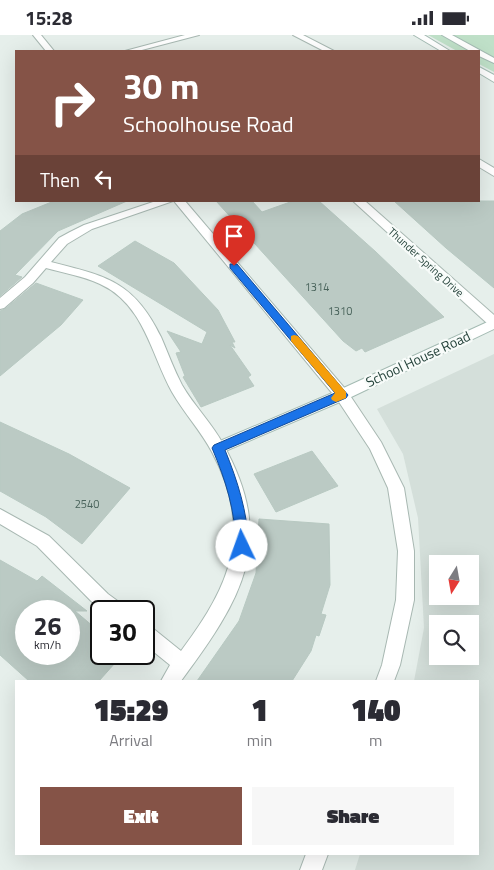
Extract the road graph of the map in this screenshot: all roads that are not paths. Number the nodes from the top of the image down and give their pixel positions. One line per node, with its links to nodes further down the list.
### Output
1 (36, 35): 6 (street)
2 (196, 35): 7 (street)
3 (297, 35): 8 (street)
4 (418, 35): 9 (street)
5 (446, 35): 10 (street)
6 (49, 50)
7 (135, 50)
8 (328, 50)
9 (444, 50)
10 (473, 50)
11 (480, 54): 12 (street)
12 (494, 61)
13 (480, 71): 14 (street)
14 (494, 79)
15 (480, 164): 16 (street)
16 (494, 173)
17 (165, 202): 20 (street)
18 (180, 202): 23 (street)
19 (359, 202): 22 (street, Thunder Spring Drive)
20 (43, 264): 21 (street); 24 (street)
21 (0, 305)
22 (494, 323): 23 (street, School House Road)
23 (342, 395): 24 (street, School House Road); 30 (street)
24 (218, 448): 28 (street)
25 (0, 516): 26 (street)
26 (102, 600)
27 (155, 642): 28 (street)
28 (183, 664): 29 (street)
29 (171, 680)
30 (385, 680)
31 (317, 855): 32 (street)
32 (311, 870)

